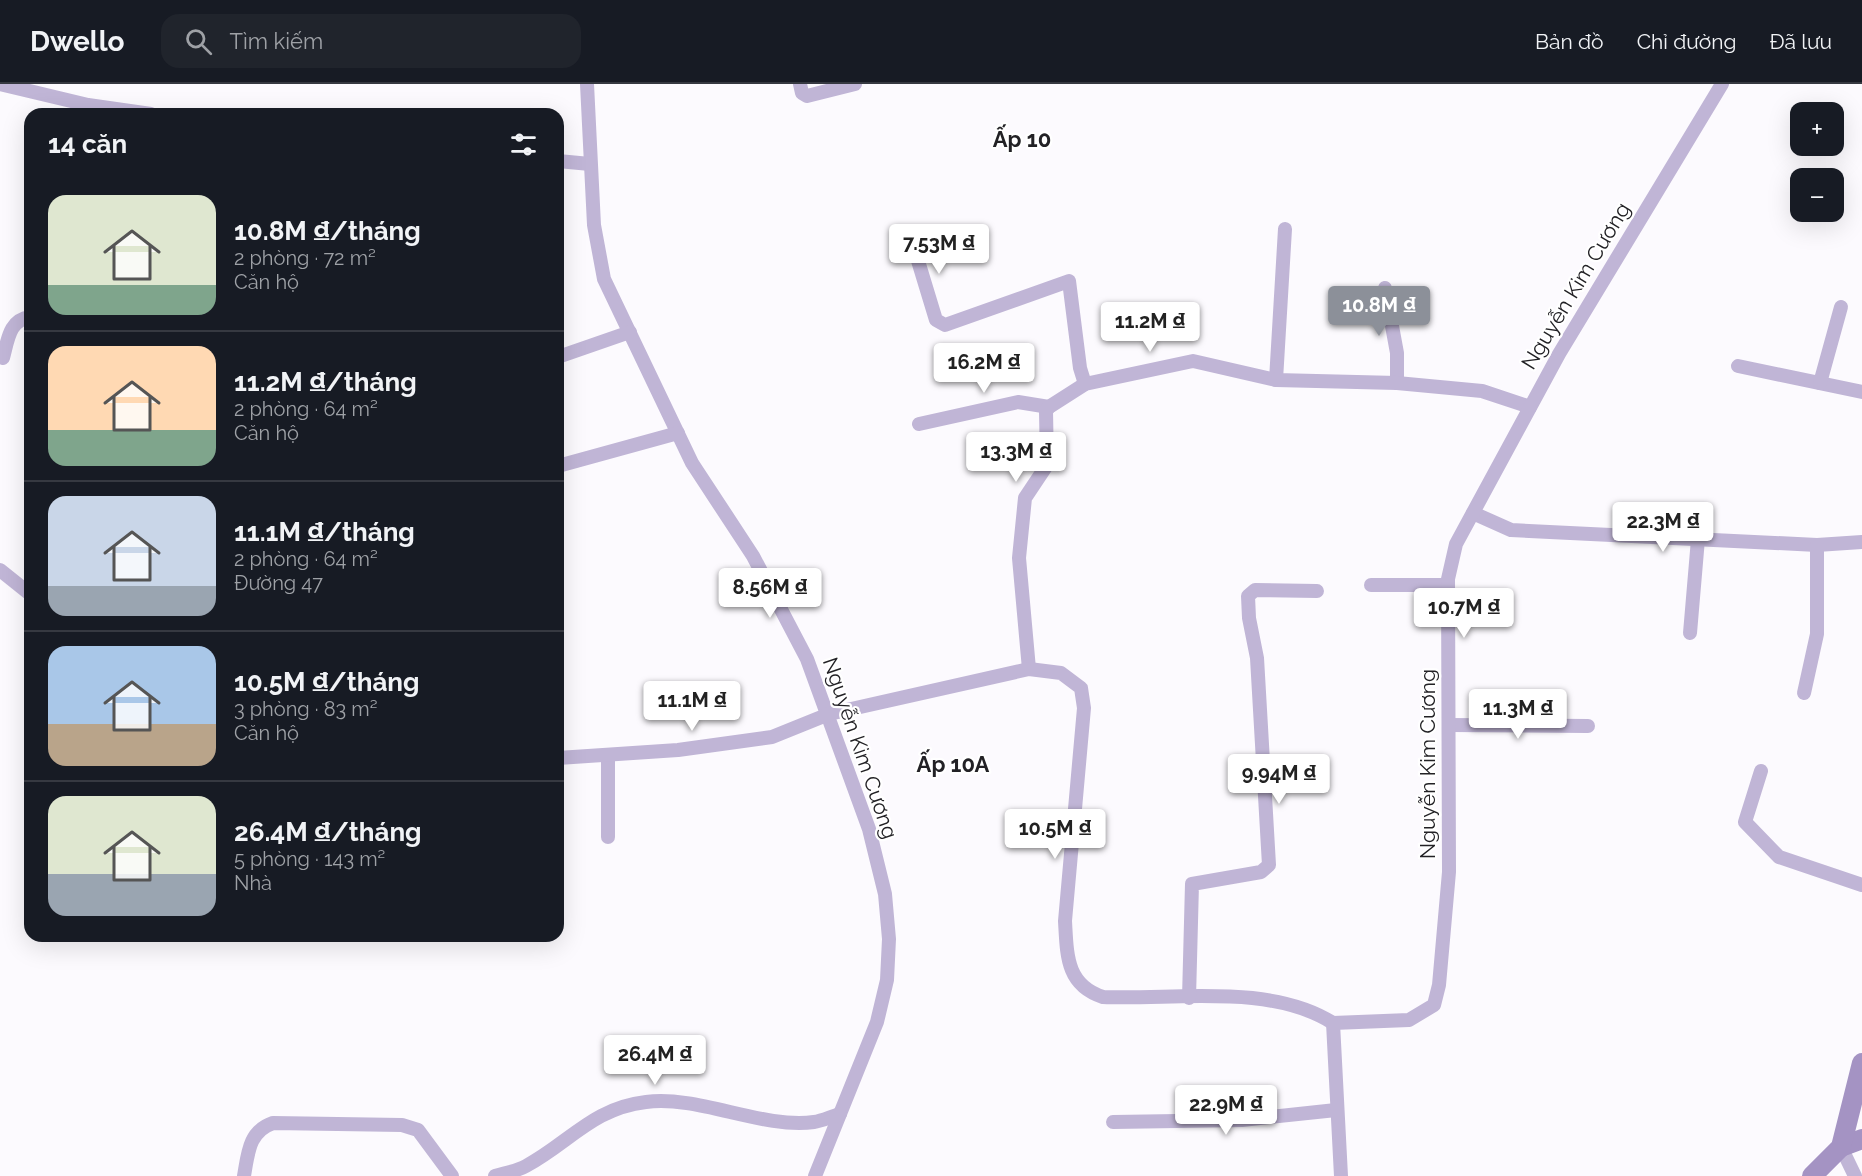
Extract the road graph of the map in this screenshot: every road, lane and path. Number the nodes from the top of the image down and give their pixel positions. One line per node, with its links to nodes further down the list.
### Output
1 (0, 84): 6 (street)
2 (587, 84): 8 (street, Nguyễn Kim Cương)
3 (800, 84): 4 (street)
4 (855, 84)
5 (1722, 84): 24 (street, Nguyễn Kim Cương)
6 (109, 108)
7 (564, 162): 8 (street)
8 (590, 164): 14 (street, Nguyễn Kim Cương)
9 (1285, 229): 18 (street)
10 (912, 242): 21 (street)
11 (1385, 288): 19 (street)
12 (1841, 307): 20 (street)
13 (24, 318): 16 (street)
14 (630, 332): 15 (street); 26 (street, Nguyễn Kim Cương)
15 (564, 355)
16 (3, 358)
17 (1738, 366): 20 (street)
18 (1276, 380): 19 (street); 21 (street)
19 (1397, 383): 24 (street)
20 (1820, 383): 22 (street)
21 (1085, 384): 23 (street)
22 (1862, 392)
23 (1049, 407): 25 (street); 38 (street)
24 (1530, 407): 28 (street, Nguyễn Kim Cương)
25 (919, 424)
26 (678, 433): 27 (street); 40 (street, Nguyễn Kim Cương)
27 (564, 464)
28 (1473, 513): 29 (street); 34 (street, Nguyễn Kim Cương)
29 (1698, 539): 31 (street); 37 (street)
30 (1862, 542): 31 (street)
31 (1817, 545): 39 (street)
32 (0, 570): 35 (street)
33 (1371, 585): 34 (street)
34 (1448, 585): 41 (street, Nguyễn Kim Cương)
35 (24, 589)
36 (1317, 591): 48 (street)
37 (1690, 633)
38 (1029, 669): 40 (street); 48 (street)
39 (1804, 693)
40 (829, 714): 43 (street); 52 (street, Nguyễn Kim Cương)
41 (1449, 725): 42 (street); 49 (street, Nguyễn Kim Cương)
42 (1588, 726)
43 (608, 755): 44 (street); 46 (street)
44 (564, 758)
45 (1761, 771): 47 (street)
46 (609, 837)
47 (1862, 885)
48 (1189, 998): 49 (street)
49 (1333, 1023): 51 (street)
50 (1862, 1064): 55 (main road)
51 (1336, 1110): 53 (street); 60 (street)
52 (840, 1114): 58 (street); 59 (street, Nguyễn Kim Cương)
53 (1113, 1122)
54 (1862, 1139): 55 (main road)
55 (1841, 1147): 61 (main road); 62 (street)
56 (244, 1176): 57 (street)
57 (452, 1176)
58 (495, 1176)
59 (815, 1176)
60 (1341, 1176)
61 (1812, 1176)
62 (1855, 1176)

